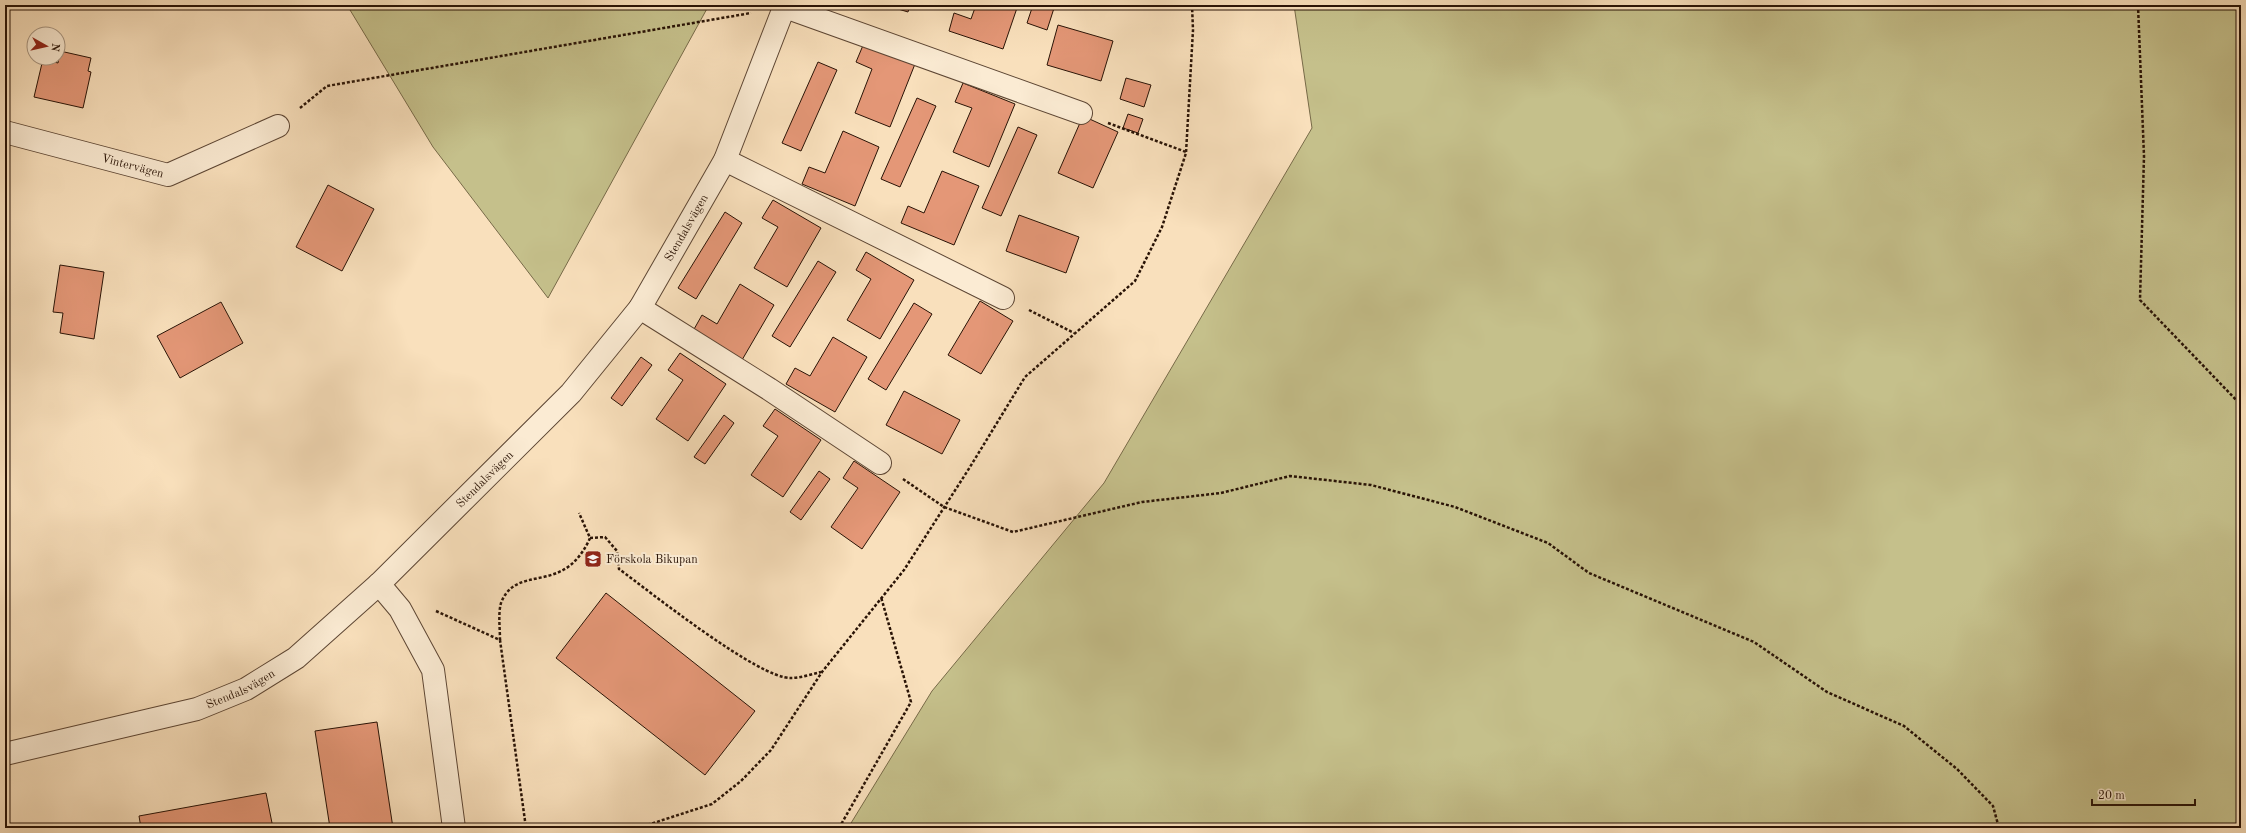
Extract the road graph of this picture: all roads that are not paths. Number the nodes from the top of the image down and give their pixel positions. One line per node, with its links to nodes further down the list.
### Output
1 (785, 6): 2 (street); 5 (street, Stendalsvägen)
2 (1081, 114)
3 (278, 126): 4 (street, Vintervägen)
4 (5, 132)
5 (725, 160): 6 (street); 7 (street, Stendalsvägen)
6 (1003, 298)
7 (640, 308): 8 (street); 9 (street, Stendalsvägen)
8 (880, 463)
9 (379, 584): 10 (street, Stendalsvägen); 11 (street)
10 (5, 754)
11 (454, 828)

